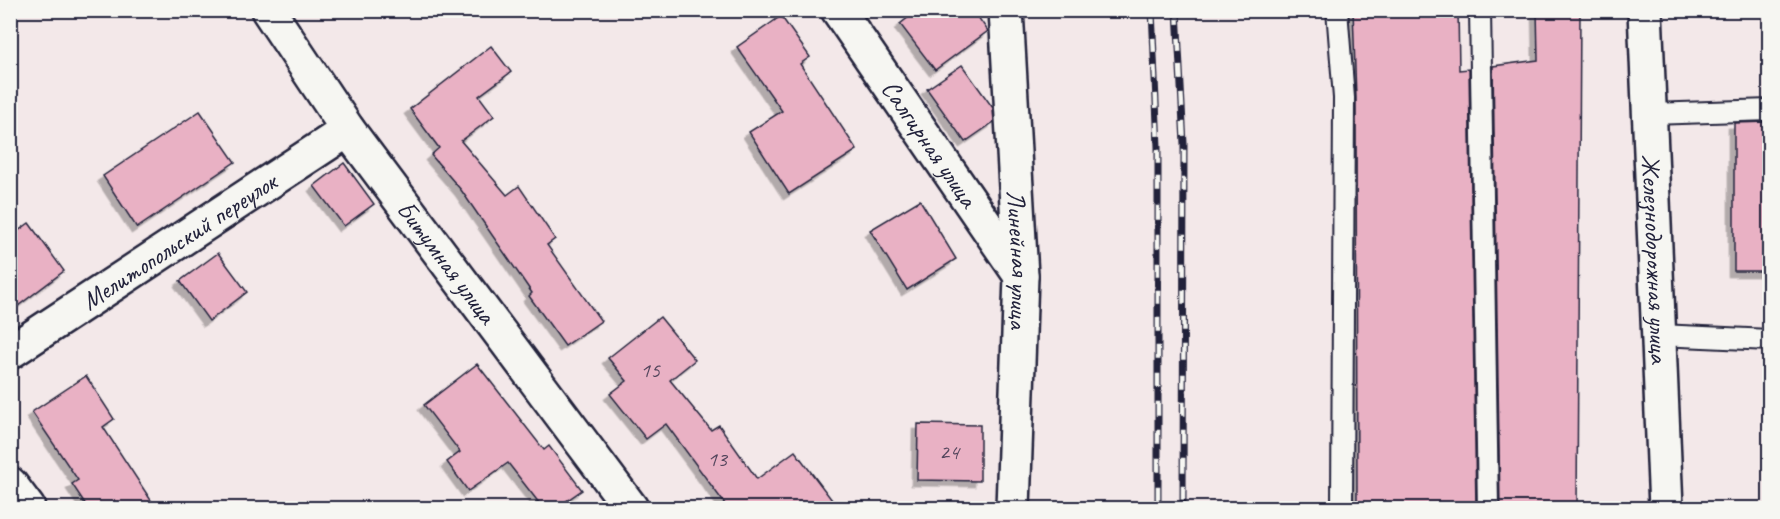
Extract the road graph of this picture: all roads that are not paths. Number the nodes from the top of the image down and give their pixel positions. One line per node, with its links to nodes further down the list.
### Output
1 (268, 10): 9 (street, Битумная улица)
2 (838, 10): 10 (street, Салгирная улица)
3 (1006, 10): 10 (street, Линейная улица)
4 (1337, 10): 18 (lane)
5 (1479, 10): 19 (lane)
6 (1645, 10): 8 (street, Железнодорожная улица)
7 (1770, 110): 8 (lane)
8 (1651, 114): 11 (street, Железнодорожная улица)
9 (348, 130): 13 (street, Мелитопольский переулок); 16 (street, Битумная улица)
10 (1021, 276): 17 (street, Линейная улица)
11 (1659, 335): 12 (lane); 20 (street, Железнодорожная улица)
12 (1770, 340)
13 (10, 352)
14 (10, 484): 15 (street)
15 (28, 508)
16 (631, 508)
17 (1013, 508)
18 (1342, 508)
19 (1488, 508)
20 (1666, 508)

